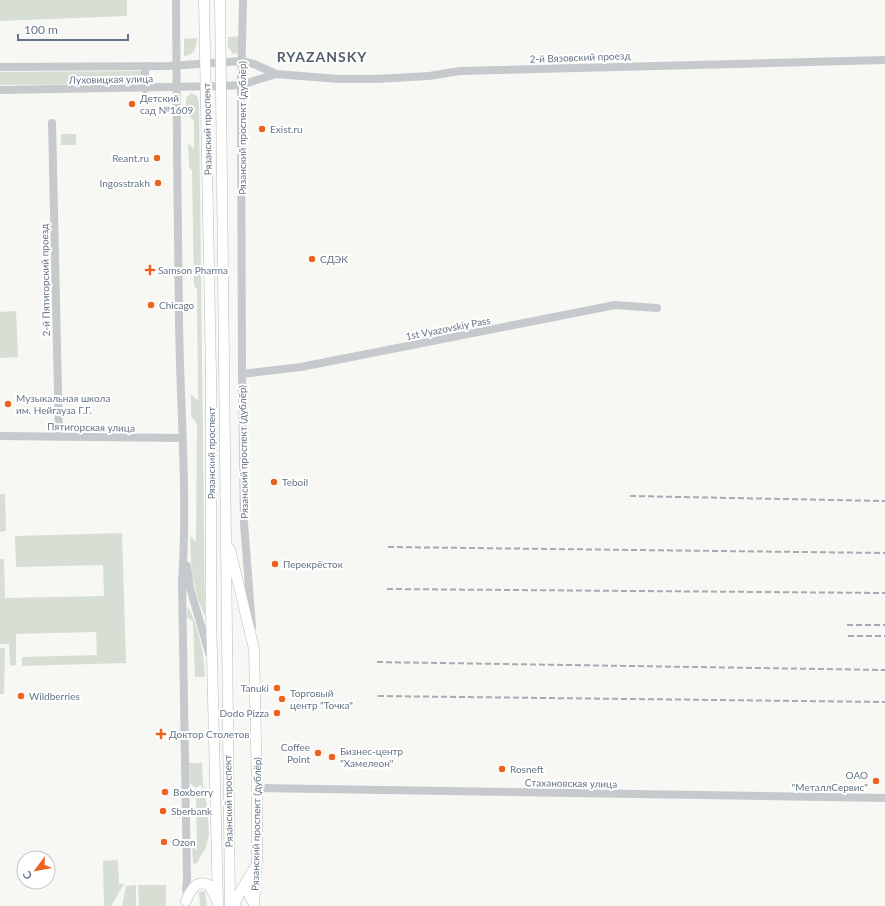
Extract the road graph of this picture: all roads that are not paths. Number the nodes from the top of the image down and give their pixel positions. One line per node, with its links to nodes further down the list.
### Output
1 (176, 0): 10 (street)
2 (204, 0): 8 (main road, Рязанский проспект)
3 (220, 0): 7 (main road, Рязанский проспект)
4 (243, 0): 6 (street, Рязанский проспект (дублёр))
5 (885, 60): 12 (street, 2-й Вязовский проезд)
6 (242, 61): 7 (street, 2-й Вязовский проезд); 12 (street, 2-й Вязовский проезд); 13 (street, Рязанский проспект (дублёр))
7 (221, 63): 8 (street, Луховицкая улица); 14 (main road, Рязанский проспект)
8 (205, 64): 10 (street, Луховицкая улица); 15 (main road, Рязанский проспект)
9 (145, 66): 10 (street, Луховицкая улица); 11 (street, Луховицкая улица); 17 (street)
10 (176, 66): 16 (street)
11 (0, 67)
12 (276, 74): 13 (street, 2-й Вязовский проезд)
13 (241, 85): 14 (street, 2-й Вязовский проезд); 21 (street, Рязанский проспект (дублёр))
14 (221, 86): 15 (street, Луховицкая улица); 25 (main road, Рязанский проспект)
15 (206, 87): 16 (street, Луховицкая улица); 28 (main road, Рязанский проспект)
16 (176, 88): 17 (street, Луховицкая улица); 24 (street)
17 (145, 89): 18 (street, Луховицкая улица)
18 (0, 90)
19 (52, 123): 23 (street, 2-й Пятигорский проезд)
20 (657, 308): 21 (street, 1st Vyazovskiy Pass)
21 (242, 374): 27 (street, Рязанский проспект (дублёр))
22 (0, 436): 23 (street, Пятигорская улица)
23 (59, 437): 24 (street, Пятигорская улица)
24 (182, 438): 26 (street)
25 (226, 530): 27 (main road); 37 (main road, Рязанский проспект)
26 (184, 551): 28 (street); 32 (street)
27 (254, 649): 29 (main road, Рязанский проспект (дублёр))
28 (212, 668): 35 (main road, Рязанский проспект)
29 (258, 788): 30 (street, Стахановская улица); 31 (main road, Рязанский проспект (дублёр))
30 (885, 798)
31 (257, 859): 33 (main road); 36 (main road, Рязанский проспект (дублёр))
32 (186, 890): 34 (main road)
33 (240, 892): 36 (main road); 38 (main road)
34 (186, 904): 35 (main road)
35 (218, 904)
36 (254, 905)
37 (230, 906)
38 (234, 906)

